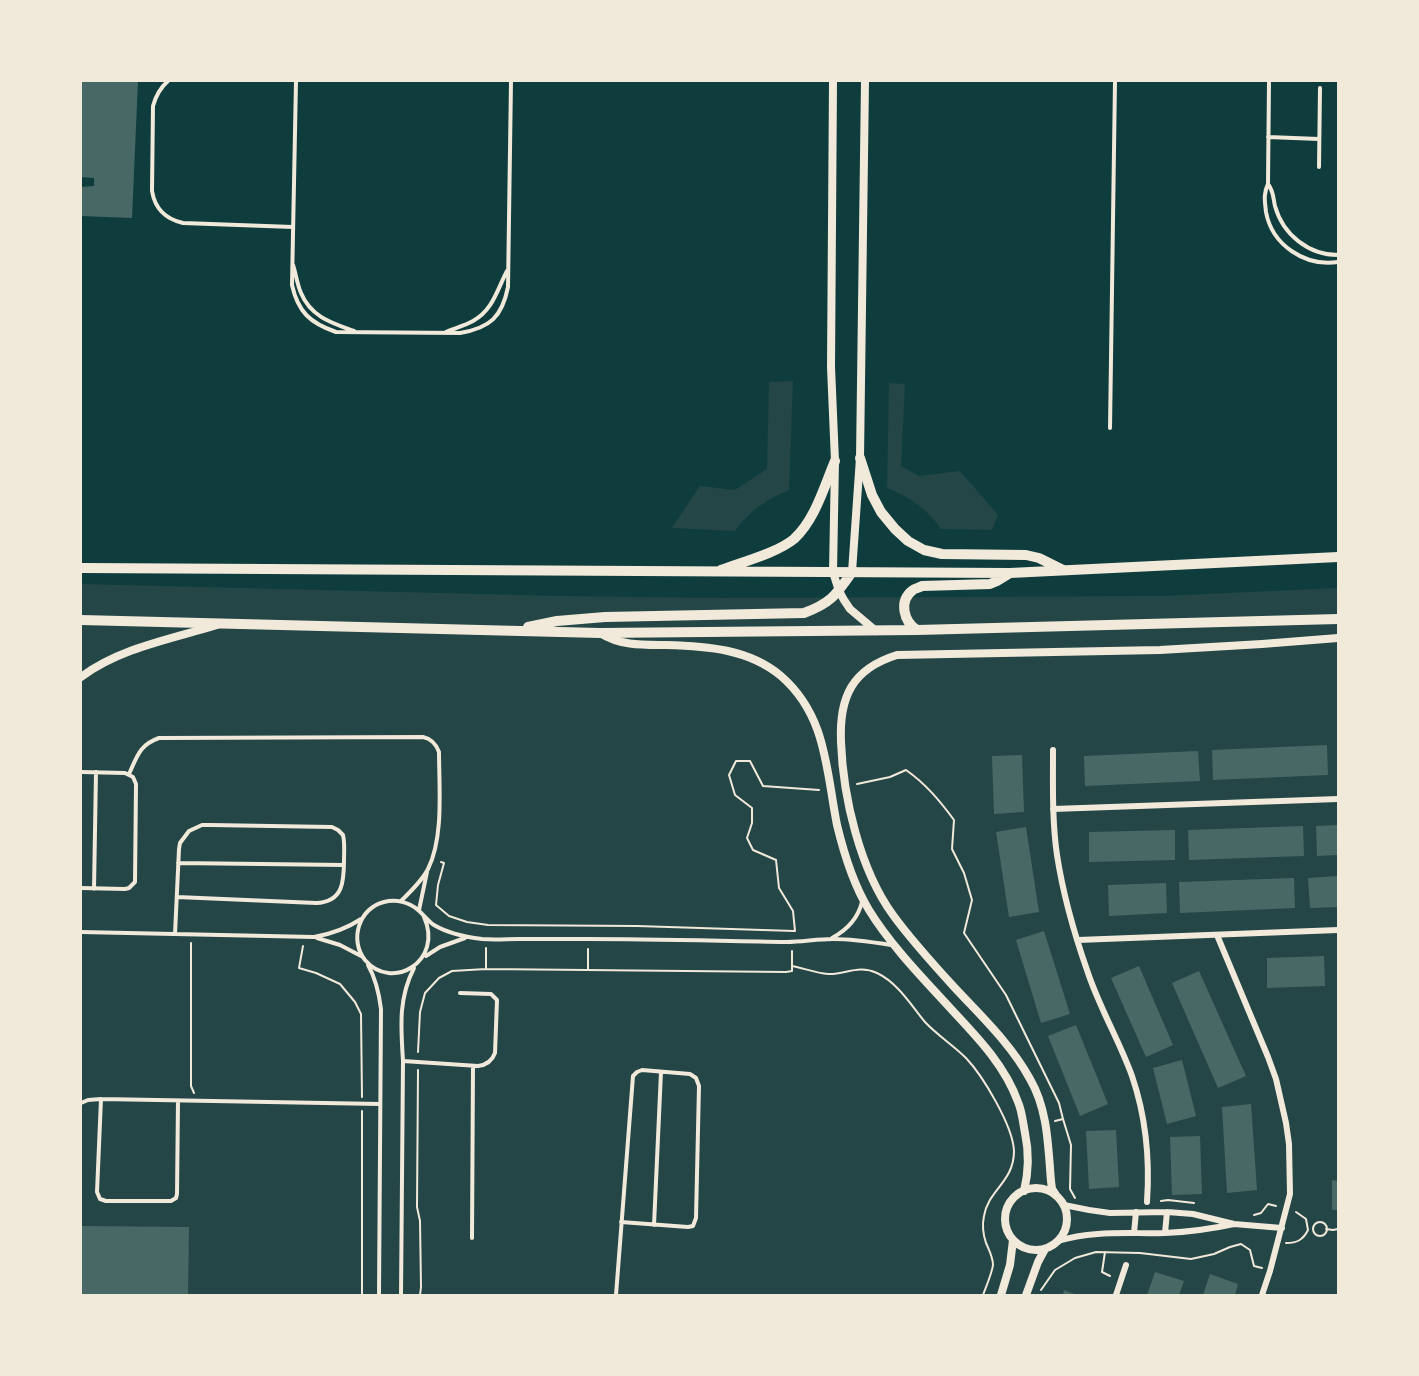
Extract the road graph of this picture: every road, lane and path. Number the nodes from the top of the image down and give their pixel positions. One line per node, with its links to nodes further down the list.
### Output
1 (168, 81): 13 (lane)
2 (296, 81): 13 (lane)
3 (511, 81): 17 (lane)
4 (833, 81): 22 (street)
5 (865, 81): 21 (street)
6 (1115, 81): 20 (lane)
7 (1269, 81): 9 (lane)
8 (1320, 88): 10 (lane)
9 (1269, 137): 10 (lane); 12 (lane)
10 (1319, 139): 11 (lane)
11 (1318, 167)
12 (1269, 184): 14 (lane); 15 (lane)
13 (293, 227): 16 (lane)
14 (1338, 255)
15 (1338, 262)
16 (292, 264): 18 (lane); 18 (lane)
17 (507, 270): 19 (lane); 19 (lane)
18 (356, 331): 19 (lane)
19 (445, 333)
20 (1110, 428)
21 (860, 458): 25 (main road); 28 (street)
22 (834, 461): 26 (main road); 27 (street)
23 (1338, 557): 25 (main road)
24 (81, 568): 26 (main road)
25 (1063, 570): 29 (main road)
26 (715, 572): 27 (main road)
27 (833, 572): 28 (main road); 30 (street)
28 (852, 572): 29 (main road); 30 (main road)
29 (1010, 573): 34 (main road)
30 (839, 591): 35 (main road); 36 (street)
31 (1338, 619): 34 (main road)
32 (81, 620): 33 (main road)
33 (220, 625): 35 (main road); 39 (street)
34 (917, 630): 36 (main road)
35 (510, 631): 37 (main road)
36 (876, 631): 37 (main road)
37 (600, 633): 55 (street)
38 (1338, 638): 90 (street)
39 (81, 677)
40 (1053, 750): 47 (street)
41 (81, 772): 42 (lane)
42 (96, 772): 43 (lane); 53 (lane)
43 (129, 774): 48 (lane); 53 (lane)
44 (890, 777): 88 (path)
45 (763, 786): 60 (path)
46 (1338, 799): 47 (street)
47 (1053, 809): 70 (street)
48 (432, 860): 51 (lane); 60 (path)
49 (178, 863): 50 (lane); 50 (lane); 54 (lane)
50 (344, 865): 54 (lane)
51 (427, 871): 56 (lane); 57 (lane)
52 (81, 888): 53 (lane)
53 (94, 889)
54 (177, 897): 63 (lane)
55 (863, 899): 69 (lane); 72 (street)
56 (401, 901): 57 (lane); 59 (lane)
57 (419, 910): 58 (lane)
58 (424, 917): 67 (lane); 74 (lane)
59 (362, 919): 66 (lane); 73 (lane)
60 (488, 925): 68 (path)
61 (1338, 930): 65 (street)
62 (81, 932): 63 (lane)
63 (175, 934): 64 (lane)
64 (191, 934): 66 (lane); 85 (path)
65 (1217, 935): 70 (street); 93 (street)
66 (314, 937): 73 (lane)
67 (469, 938): 68 (lane); 74 (lane)
68 (486, 939): 71 (lane); 77 (path)
69 (831, 939): 71 (lane); 72 (lane)
70 (1078, 940): 91 (street)
71 (793, 942): 76 (path)
72 (895, 946): 89 (street)
73 (365, 960): 75 (lane); 87 (lane)
74 (421, 960): 75 (lane)
75 (415, 966): 79 (lane)
76 (792, 966): 77 (path); 119 (path)
77 (486, 969): 80 (path)
78 (460, 993): 81 (lane)
79 (403, 1061): 80 (lane); 116 (lane)
80 (418, 1062): 81 (lane); 117 (path)
81 (473, 1065): 106 (lane)
82 (662, 1072): 96 (lane); 98 (lane); 98 (lane)
83 (101, 1099): 84 (lane); 84 (lane); 86 (lane)
84 (178, 1101): 85 (lane)
85 (203, 1101): 87 (lane)
86 (81, 1103)
87 (380, 1104): 115 (lane)
88 (1064, 1119)
89 (1024, 1191): 90 (street); 107 (street)
90 (1056, 1195): 92 (street)
91 (1147, 1202)
92 (1064, 1205): 94 (street); 108 (street)
93 (1287, 1209): 99 (street); 102 (path)
94 (1136, 1212): 95 (street); 104 (street)
95 (1167, 1212): 97 (street); 105 (street)
96 (621, 1222): 98 (lane); 118 (lane)
97 (1234, 1224): 99 (street); 105 (street)
98 (654, 1225)
99 (1282, 1228): 109 (street)
100 (1326, 1229): 101 (path); 103 (path); 103 (path)
101 (1338, 1229)
102 (1308, 1230): 103 (path); 109 (path)
103 (1313, 1230)
104 (1134, 1233): 105 (street); 108 (street)
105 (1165, 1233)
106 (472, 1238)
107 (1013, 1240): 110 (street); 120 (street)
108 (1058, 1241): 110 (street)
109 (1277, 1244): 113 (street)
110 (1046, 1249): 121 (street)
111 (1105, 1252): 113 (path); 114 (path); 122 (path)
112 (1126, 1264): 123 (street)
113 (1270, 1272): 124 (street)
114 (1108, 1285)
115 (379, 1295)
116 (401, 1295)
117 (420, 1295)
118 (616, 1295)
119 (983, 1295)
120 (1001, 1295)
121 (1026, 1295)
122 (1038, 1295)
123 (1116, 1295)
124 (1262, 1295)

